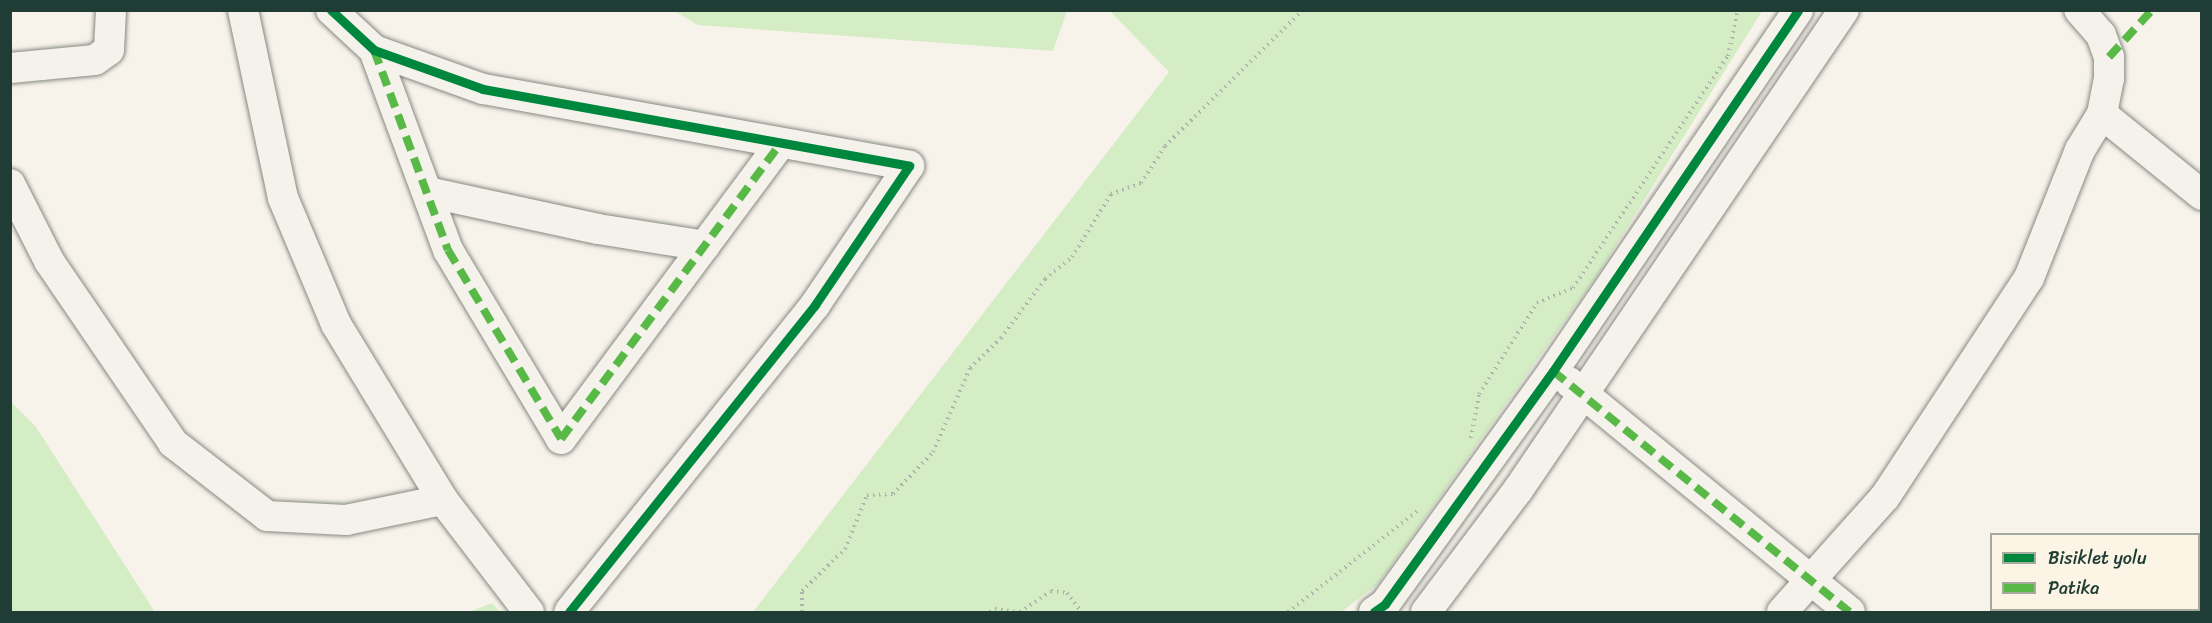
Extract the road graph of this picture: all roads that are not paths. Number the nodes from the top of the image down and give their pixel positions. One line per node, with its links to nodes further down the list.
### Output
1 (111, 10): 8 (street)
2 (243, 10): 17 (street)
3 (331, 10): 7 (street)
4 (1798, 10): 15 (street)
5 (1844, 10): 16 (street)
6 (2079, 10): 9 (street)
7 (374, 50): 10 (street); 12 (street)
8 (10, 68)
9 (2102, 114): 13 (street); 18 (street)
10 (780, 144): 14 (street); 20 (street)
11 (10, 184): 17 (street)
12 (427, 192): 14 (street); 14 (street)
13 (2202, 195)
14 (705, 246)
15 (1553, 370): 16 (street); 21 (street)
16 (1584, 394): 18 (street); 22 (street)
17 (443, 500): 19 (street)
18 (1811, 580): 23 (street); 24 (street)
19 (529, 612)
20 (569, 612)
21 (1374, 612)
22 (1426, 612)
23 (1782, 612)
24 (1850, 612)

